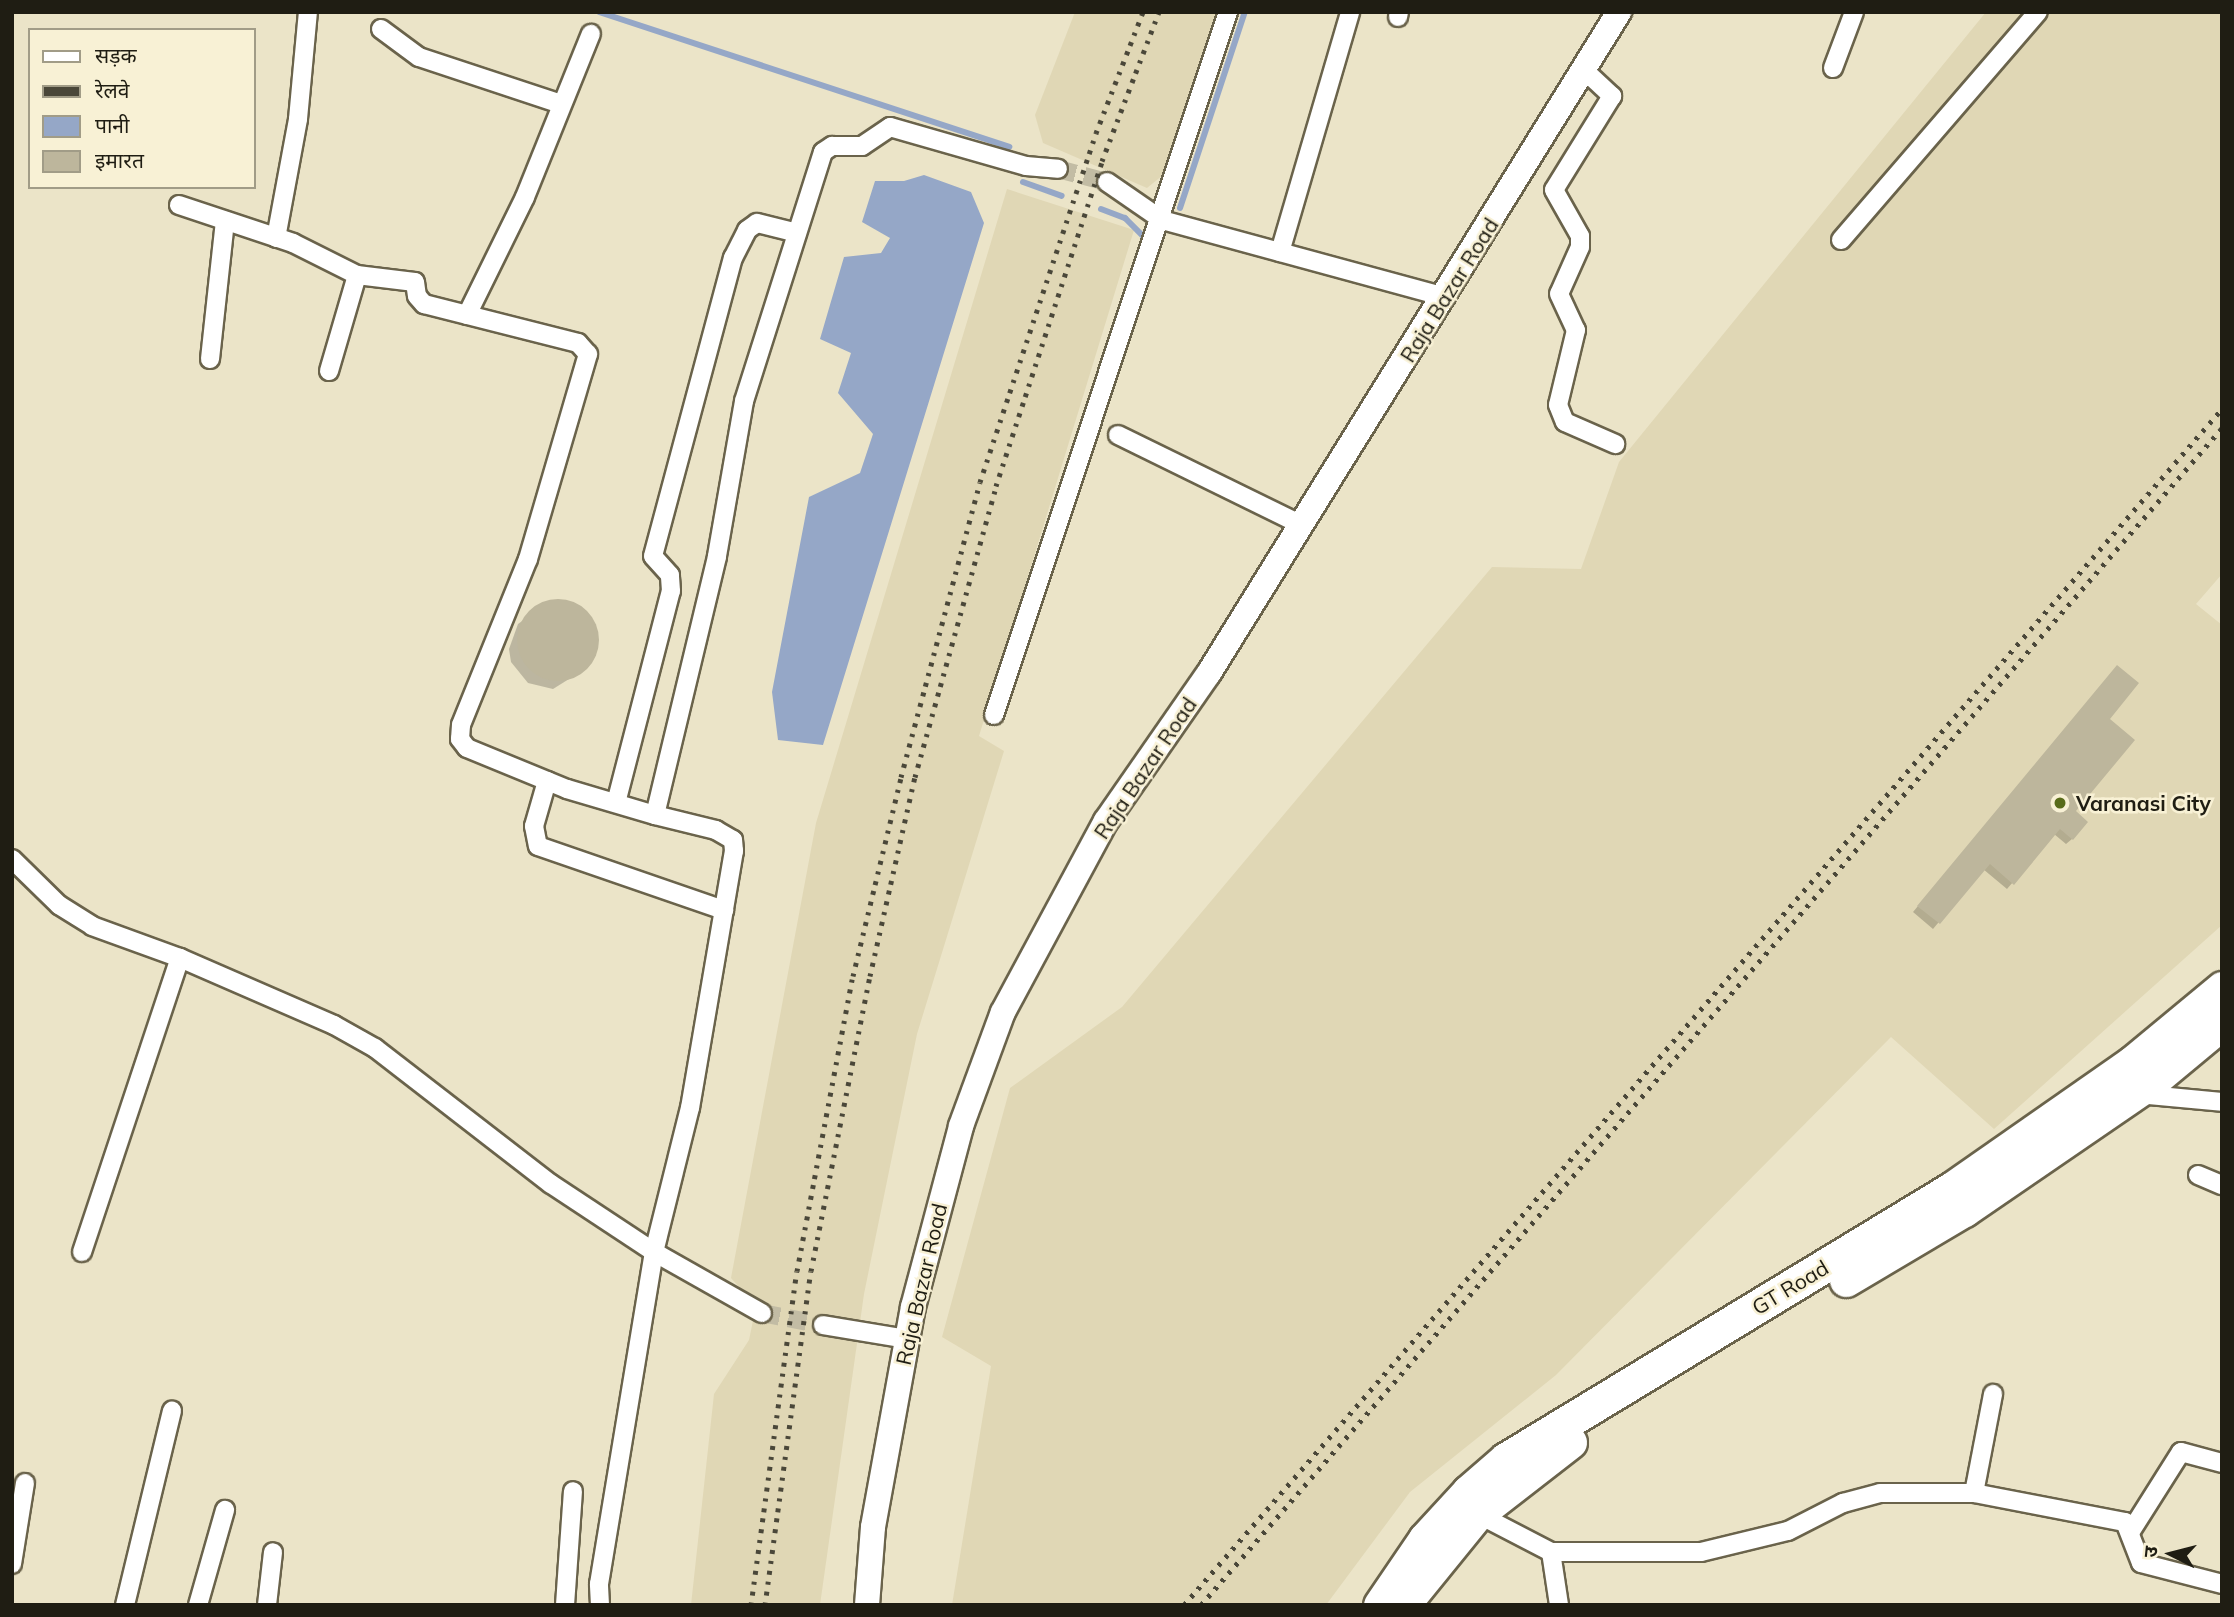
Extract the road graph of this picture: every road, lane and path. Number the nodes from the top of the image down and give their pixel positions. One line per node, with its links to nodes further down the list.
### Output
1 (308, 12): 18 (street)
2 (1228, 12): 15 (street)
3 (1350, 12): 20 (street)
4 (1619, 12): 10 (street, Raja Bazar Road)
5 (1854, 12): 9 (street)
6 (2038, 12): 19 (street)
7 (381, 29): 11 (street)
8 (591, 34): 11 (street)
9 (1833, 68)
10 (1583, 69): 22 (street, Raja Bazar Road); 27 (street)
11 (561, 104): 23 (street)
12 (1058, 169): 17 (street)
13 (1107, 182): 15 (street)
14 (179, 205): 16 (street)
15 (1162, 220): 20 (street); 29 (street)
16 (225, 221): 18 (street); 24 (street)
17 (797, 233): 31 (street); 32 (street)
18 (276, 238): 21 (street)
19 (1842, 240)
20 (1280, 252): 22 (street)
21 (357, 275): 23 (street); 25 (street)
22 (1446, 297): 28 (street, Raja Bazar Road)
23 (467, 315): 30 (street)
24 (210, 359)
25 (329, 371)
26 (1118, 435): 28 (street)
27 (1615, 444)
28 (1302, 525): 46 (street, Raja Bazar Road)
29 (994, 715)
30 (547, 781): 31 (street); 34 (street)
31 (616, 803): 32 (street)
32 (655, 815): 34 (street)
33 (13, 866): 35 (street)
34 (724, 911): 43 (street)
35 (180, 958): 42 (street); 43 (street)
36 (2222, 988): 53 (highway, GT Road)
37 (2222, 1023): 38 (highway, GT Road)
38 (2135, 1093): 39 (street); 53 (highway, GT Road)
39 (2222, 1102)
40 (2198, 1175): 41 (street)
41 (2222, 1185)
42 (82, 1252)
43 (654, 1252): 44 (street); 60 (street)
44 (762, 1313)
45 (823, 1325): 46 (street)
46 (908, 1339): 67 (street, Raja Bazar Road)
47 (1993, 1394): 52 (street)
48 (172, 1411): 62 (street)
49 (2222, 1463): 55 (street)
50 (25, 1483): 58 (street)
51 (573, 1491): 59 (street)
52 (1974, 1493): 55 (street); 57 (street)
53 (1469, 1507): 57 (street); 68 (highway, GT Road); 69 (highway, GT Road)
54 (225, 1510): 63 (street)
55 (2131, 1531): 61 (street)
56 (273, 1552): 64 (street)
57 (1551, 1552): 70 (street)
58 (12, 1564)
59 (568, 1579): 60 (street); 65 (street)
60 (599, 1584): 66 (street)
61 (2222, 1584)
62 (125, 1605)
63 (198, 1605)
64 (267, 1605)
65 (565, 1605)
66 (600, 1605)
67 (867, 1605)
68 (1380, 1605)
69 (1404, 1605)
70 (1559, 1605)

